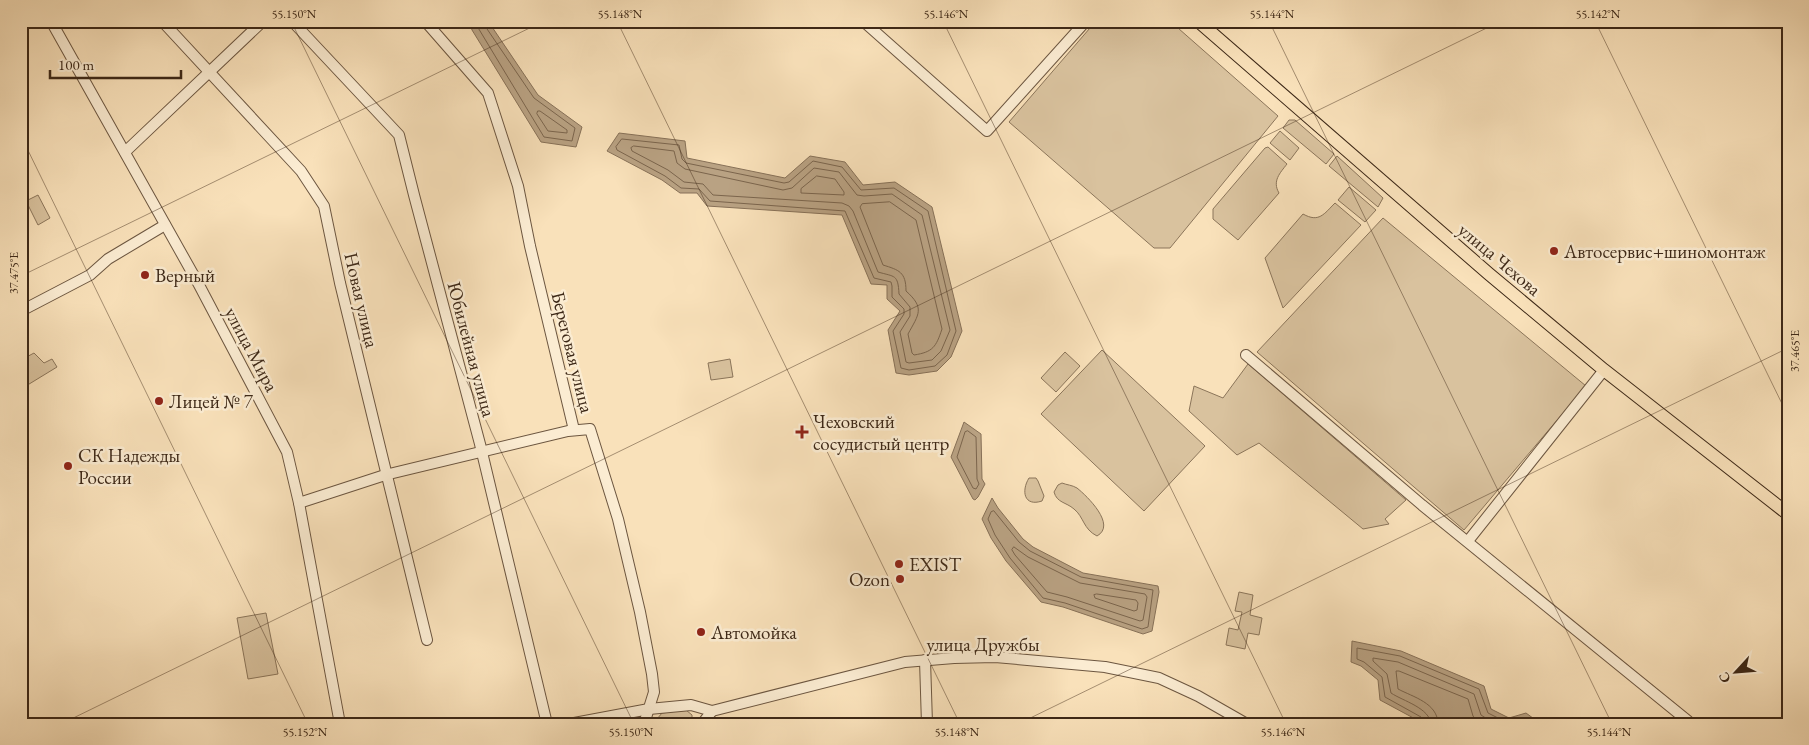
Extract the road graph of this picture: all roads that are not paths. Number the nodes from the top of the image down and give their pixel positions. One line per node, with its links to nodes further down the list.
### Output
1 (51, 21): 10 (street, улица Мира)
2 (162, 21): 9 (street, Новая улица)
3 (263, 21): 9 (street)
4 (292, 21): 16 (street, Юбилейная улица)
5 (425, 21): 15 (street, Береговая улица)
6 (863, 21): 7 (street)
7 (1086, 21)
8 (1198, 21): 14 (main road, улица Чехова)
9 (210, 72): 10 (street); 17 (street, Новая улица)
10 (125, 152): 11 (street, улица Мира)
11 (165, 225): 12 (street); 18 (street, улица Мира)
12 (21, 311)
13 (1246, 355): 20 (street)
14 (1604, 370): 19 (main road, улица Чехова); 20 (street)
15 (574, 430): 16 (street); 23 (street, Береговая улица)
16 (481, 452): 17 (street); 27 (street, Юбилейная улица)
17 (386, 475): 18 (street); 21 (street, Новая улица)
18 (299, 503): 26 (street, улица Мира)
19 (1788, 514)
20 (1468, 541): 33 (street)
21 (427, 640)
22 (925, 660): 24 (street, улица Дружбы); 31 (street); 32 (street, улица Дружбы)
23 (649, 709): 24 (street, улица Дружбы); 25 (street, улица Дружбы); 29 (street, Береговая улица)
24 (712, 711): 30 (street)
25 (614, 721): 28 (street, улица Дружбы)
26 (340, 724)
27 (548, 724)
28 (569, 724)
29 (644, 724)
30 (702, 724)
31 (927, 724)
32 (1248, 724)
33 (1690, 724)

